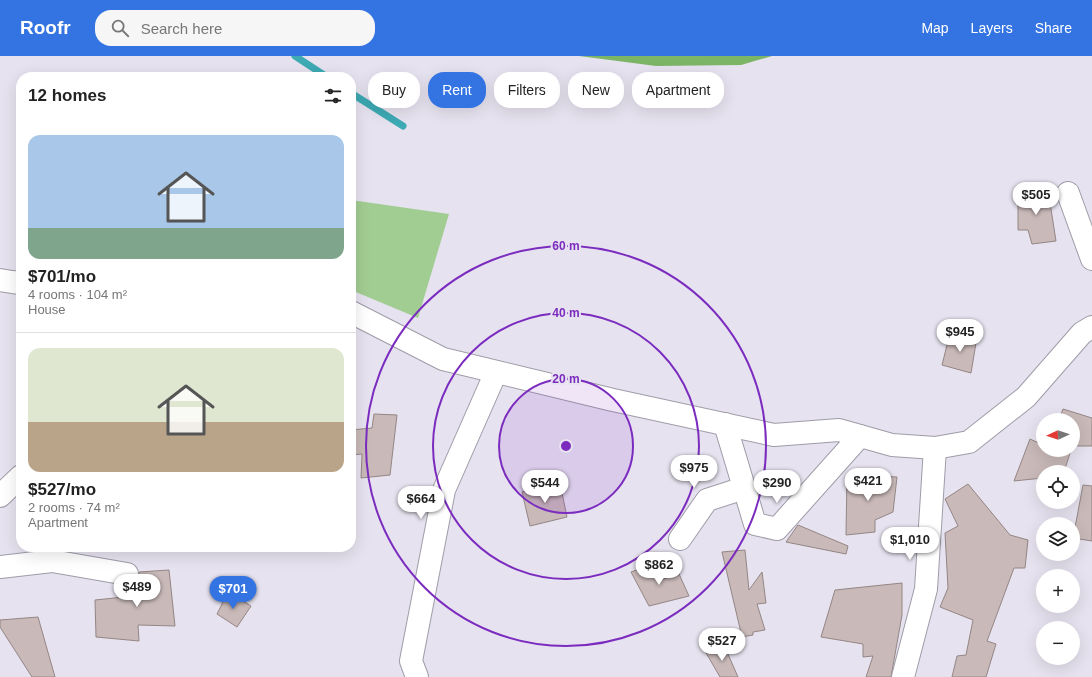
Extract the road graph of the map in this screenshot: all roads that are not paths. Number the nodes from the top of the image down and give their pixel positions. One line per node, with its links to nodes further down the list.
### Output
1 (1068, 192): 2 (street)
2 (1092, 259)
3 (0, 280): 4 (street)
4 (16, 282)
5 (356, 315): 7 (street)
6 (1092, 327): 10 (street)
7 (496, 372): 8 (street); 17 (street)
8 (725, 424): 9 (street); 12 (street)
9 (860, 436): 10 (street); 12 (street)
10 (935, 448): 18 (street)
11 (16, 481): 13 (street)
12 (744, 488): 14 (street)
13 (0, 496)
14 (680, 539)
15 (0, 567): 16 (street)
16 (127, 574)
17 (417, 677)
18 (903, 677)

